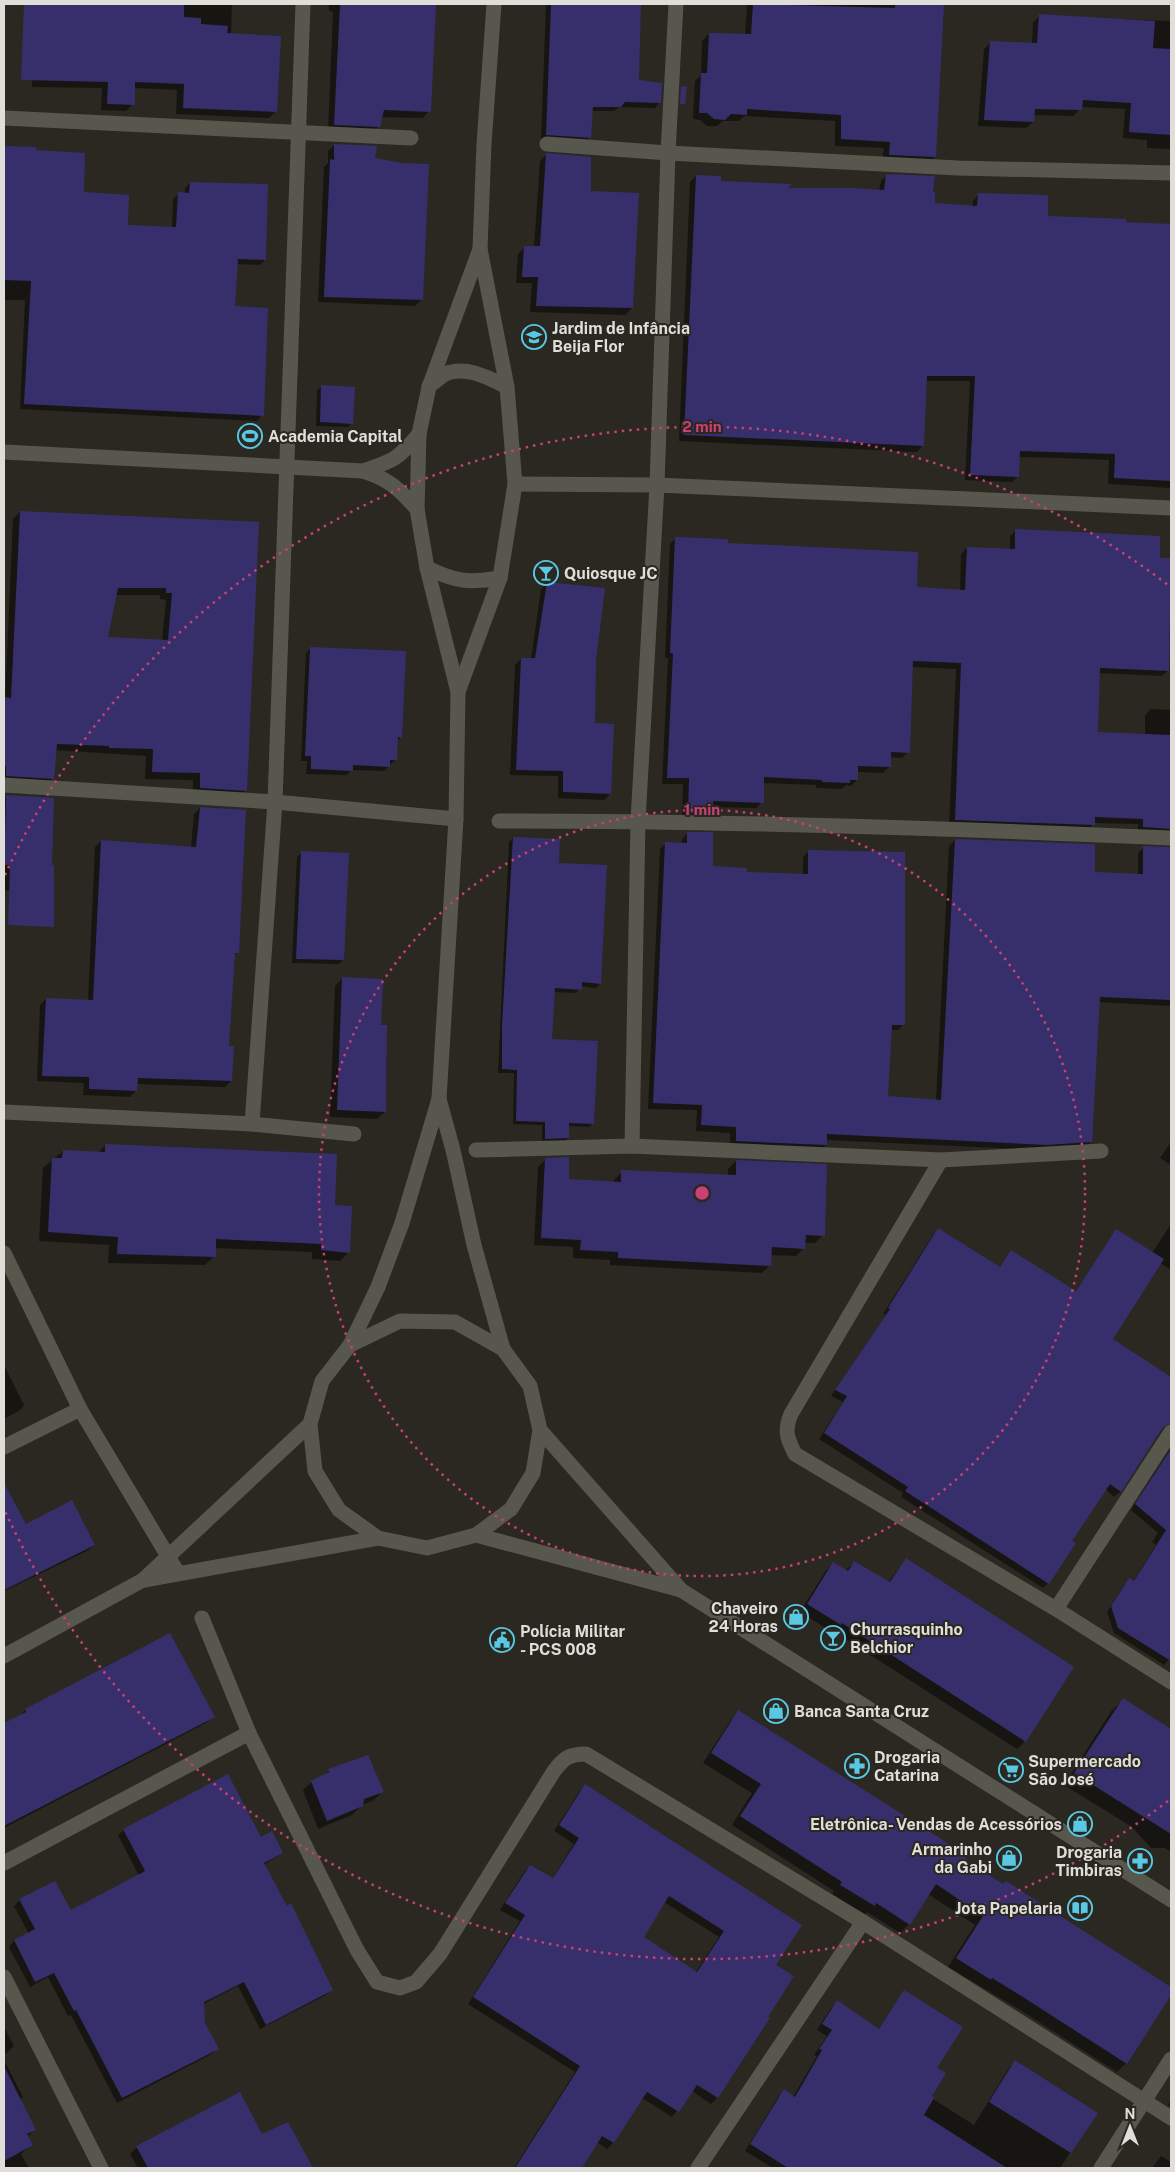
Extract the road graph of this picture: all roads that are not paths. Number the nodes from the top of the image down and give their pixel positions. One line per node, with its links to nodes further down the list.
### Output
1 (303, 4): 5 (street)
2 (494, 4): 10 (street)
3 (676, 4): 8 (street)
4 (4, 118): 5 (street)
5 (298, 132): 6 (street); 15 (street)
6 (411, 138)
7 (548, 144): 8 (street)
8 (668, 153): 9 (street); 18 (street)
9 (1171, 173)
10 (480, 249): 11 (street); 12 (street)
11 (429, 387): 12 (street); 13 (street)
12 (508, 387): 17 (street)
13 (419, 434): 16 (street); 20 (street)
14 (4, 452): 15 (street)
15 (288, 467): 16 (street); 25 (street)
16 (362, 471): 20 (street)
17 (515, 484): 18 (street); 22 (street)
18 (656, 485): 19 (street); 27 (street)
19 (1171, 508)
20 (417, 509): 21 (street)
21 (426, 568): 22 (street); 23 (street)
22 (500, 578): 23 (street)
23 (458, 692): 26 (street)
24 (4, 785): 25 (street)
25 (276, 802): 26 (street); 32 (street)
26 (456, 819): 30 (street)
27 (638, 821): 28 (street); 29 (street); 34 (street)
28 (499, 822)
29 (1171, 838)
30 (439, 1100): 39 (street); 40 (street)
31 (4, 1112): 32 (street)
32 (252, 1124): 33 (street)
33 (354, 1134)
34 (632, 1146): 35 (street); 37 (street)
35 (476, 1150)
36 (1101, 1151): 37 (street)
37 (941, 1160): 52 (street)
38 (4, 1253): 41 (street)
39 (350, 1345): 40 (street); 42 (street)
40 (503, 1350): 43 (street)
41 (80, 1409): 45 (street); 48 (street)
42 (310, 1424): 47 (street); 48 (street)
43 (540, 1430): 46 (street); 51 (street)
44 (1171, 1432): 52 (street)
45 (4, 1446)
46 (476, 1535): 47 (street); 51 (street)
47 (378, 1538): 49 (street)
48 (168, 1556): 49 (street); 50 (street)
49 (178, 1573): 50 (street)
50 (143, 1580): 54 (street)
51 (681, 1590): 58 (street)
52 (1056, 1609): 55 (street)
53 (202, 1618): 56 (street)
54 (4, 1656)
55 (1171, 1682)
56 (249, 1733): 57 (street); 59 (street)
57 (4, 1863)
58 (1171, 1900)
59 (864, 1922): 62 (street); 65 (street)
60 (4, 1977): 64 (street)
61 (1171, 2059): 62 (street)
62 (1145, 2100): 63 (street); 66 (street)
63 (1171, 2118)
64 (101, 2168)
65 (698, 2168)
66 (1101, 2168)

